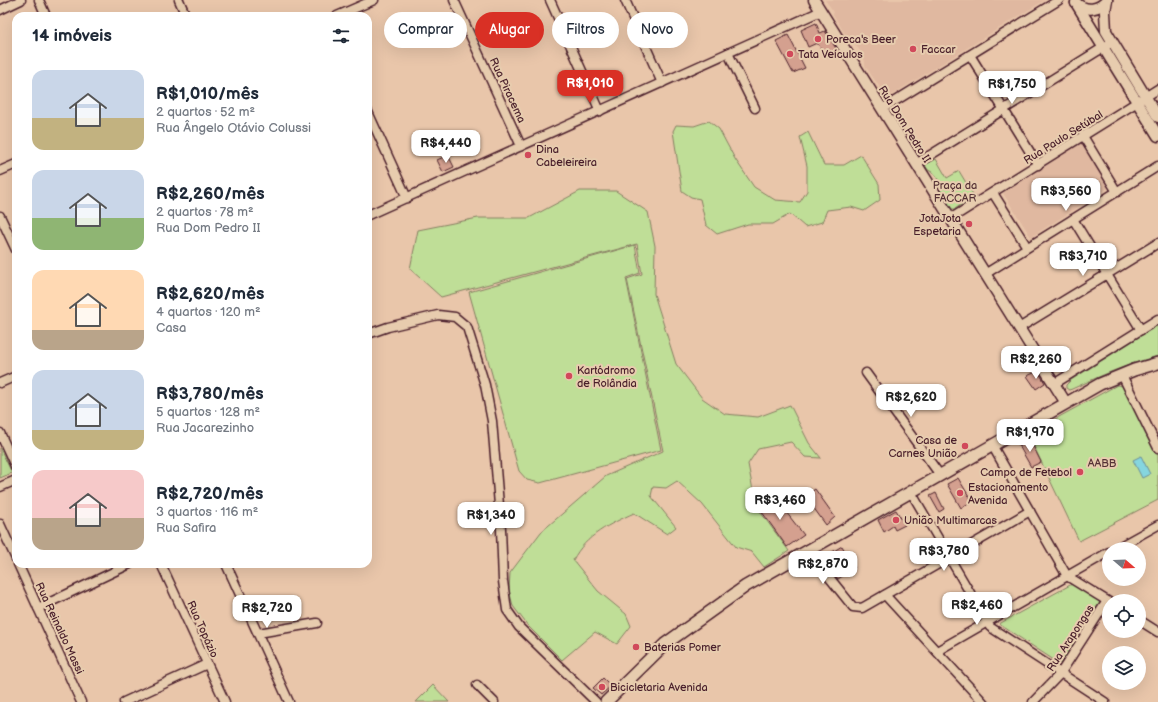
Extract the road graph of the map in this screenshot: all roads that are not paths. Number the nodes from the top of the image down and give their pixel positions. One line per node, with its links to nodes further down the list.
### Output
1 (21, 0): 12 (street)
2 (39, 0): 14 (street)
3 (179, 0): 15 (street)
4 (374, 0): 16 (street)
5 (454, 0): 32 (street, Rua Piracema)
6 (550, 0): 27 (street)
7 (625, 0): 21 (street)
8 (814, 0): 13 (street, Rua Dom Pedro II)
9 (1059, 0): 20 (street)
10 (1107, 0): 11 (street); 17 (street)
11 (1075, 2): 18 (street)
12 (0, 10)
13 (821, 11): 19 (street); 25 (street, Rua Dom Pedro II)
14 (44, 12)
15 (184, 12)
16 (346, 12)
17 (1112, 42): 18 (street); 23 (street)
18 (1103, 48): 23 (street); 26 (street)
19 (728, 53): 21 (street); 24 (street)
20 (970, 55): 25 (street); 26 (street)
21 (662, 84): 27 (street)
22 (1158, 89): 23 (street, Rua Paulo Setúbal)
23 (1142, 101): 28 (street); 30 (street, Rua Paulo Setúbal); 31 (street)
24 (755, 108)
25 (882, 109): 33 (street, Rua Dom Pedro II)
26 (1003, 110): 33 (street); 34 (street)
27 (600, 111): 32 (street)
28 (1158, 117)
29 (372, 121): 40 (street)
30 (1083, 136): 34 (street, Rua Paulo Setúbal); 38 (street)
31 (1158, 136)
32 (521, 146): 40 (street)
33 (916, 164): 43 (street, Rua Dom Pedro II)
34 (1038, 165): 39 (street, Rua Paulo Setúbal)
35 (12, 166): 37 (street)
36 (1158, 166): 38 (street)
37 (0, 171)
38 (1117, 192): 44 (street)
39 (993, 193): 43 (street, Rua Paulo Setúbal); 47 (street)
40 (407, 198): 41 (street)
41 (372, 213)
42 (0, 216): 45 (street)
43 (950, 219): 48 (street, Rua Dom Pedro II)
44 (1073, 219): 47 (street); 49 (street)
45 (12, 242)
46 (1158, 243): 49 (street)
47 (1027, 247): 48 (street)
48 (984, 274): 51 (street, Rua Dom Pedro II)
49 (1107, 275): 51 (street); 52 (street)
50 (1158, 319): 52 (street)
51 (1019, 328): 59 (street, Rua Dom Pedro II)
52 (1141, 330): 59 (street)
53 (372, 333): 100 (street)
54 (1158, 363): 56 (main road)
55 (866, 373): 65 (street)
56 (1122, 375): 60 (main road); 63 (street)
57 (12, 378): 58 (street)
58 (0, 383)
59 (1054, 384): 60 (street, Rua Dom Pedro II)
60 (1066, 403): 62 (main road)
61 (0, 433): 64 (street)
62 (992, 445): 65 (main road); 69 (street)
63 (1158, 448)
64 (12, 459)
65 (940, 475): 68 (main road)
66 (12, 482): 67 (street)
67 (0, 487)
68 (911, 492): 74 (main road); 76 (street)
69 (1030, 511): 76 (street); 81 (street)
70 (0, 524): 73 (street)
71 (1158, 525): 72 (street)
72 (1128, 542)
73 (12, 550)
74 (808, 551): 82 (street); 101 (main road)
75 (1102, 556): 81 (street)
76 (948, 558): 82 (street); 86 (street)
77 (20, 568): 84 (street, Rua Reinaldo Massi)
78 (122, 568): 84 (street)
79 (163, 568): 92 (street, Rua Topázio)
80 (228, 568): 90 (street)
81 (1067, 576): 83 (street); 86 (street)
82 (885, 595): 91 (street)
83 (1102, 597)
84 (38, 608): 95 (street, Rua Reinaldo Massi)
85 (1102, 610): 93 (street, Rua Arapongas)
86 (986, 622): 91 (street); 93 (street)
87 (317, 623): 90 (street)
88 (1146, 624): 89 (street)
89 (1158, 632)
90 (258, 633): 98 (street)
91 (937, 652): 102 (street)
92 (207, 664): 96 (street); 97 (street, Rua Topázio)
93 (1060, 674): 103 (street, Rua Arapongas); 104 (street)
94 (477, 685): 99 (street)
95 (81, 702)
96 (124, 702)
97 (224, 702)
98 (289, 702)
99 (494, 702)
100 (596, 702)
101 (606, 702)
102 (983, 702)
103 (1033, 702)
104 (1105, 702)

